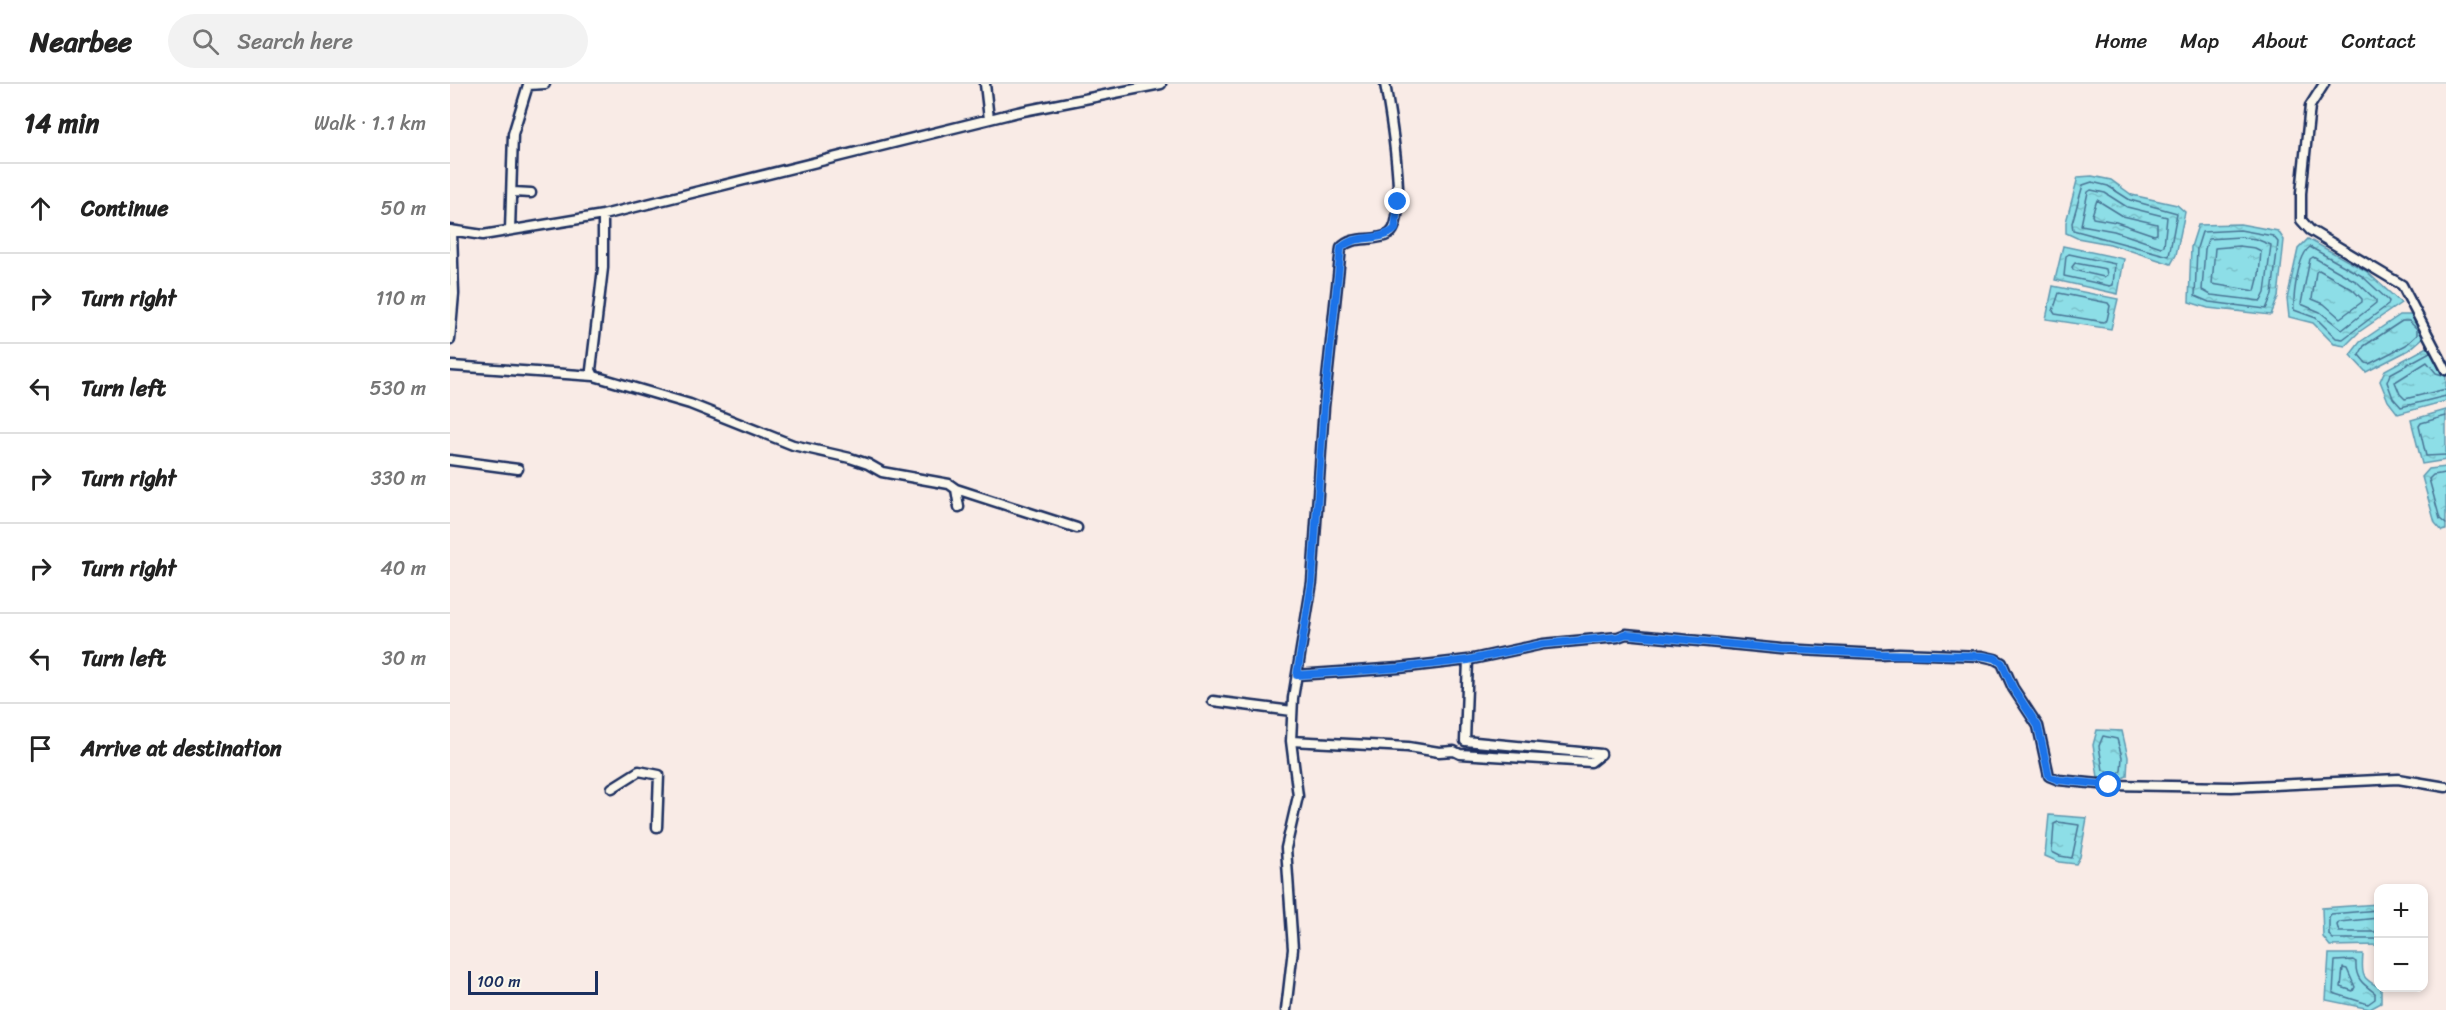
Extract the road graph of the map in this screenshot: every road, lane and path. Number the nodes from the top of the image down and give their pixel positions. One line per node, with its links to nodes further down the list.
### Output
1 (545, 84): 7 (street)
2 (985, 84): 6 (street)
3 (1157, 84): 6 (street)
4 (1384, 84): 22 (street)
5 (2324, 84): 14 (street)
6 (989, 119): 9 (street)
7 (513, 192): 8 (street); 10 (street)
8 (531, 193)
9 (603, 215): 10 (street); 15 (street)
10 (510, 230): 11 (street)
11 (451, 231): 12 (street)
12 (450, 340)
13 (450, 367): 15 (street)
14 (2446, 370)
15 (594, 376): 18 (street)
16 (450, 460): 17 (street)
17 (518, 469)
18 (956, 489): 19 (street); 20 (street)
19 (959, 507)
20 (1077, 528)
21 (1468, 660): 22 (street); 25 (street); 26 (street)
22 (1297, 675): 24 (street)
23 (1213, 701): 24 (street)
24 (1292, 711): 25 (street)
25 (1291, 741): 29 (street)
26 (2446, 787)
27 (612, 788): 28 (street)
28 (657, 827)
29 (1286, 1010)

